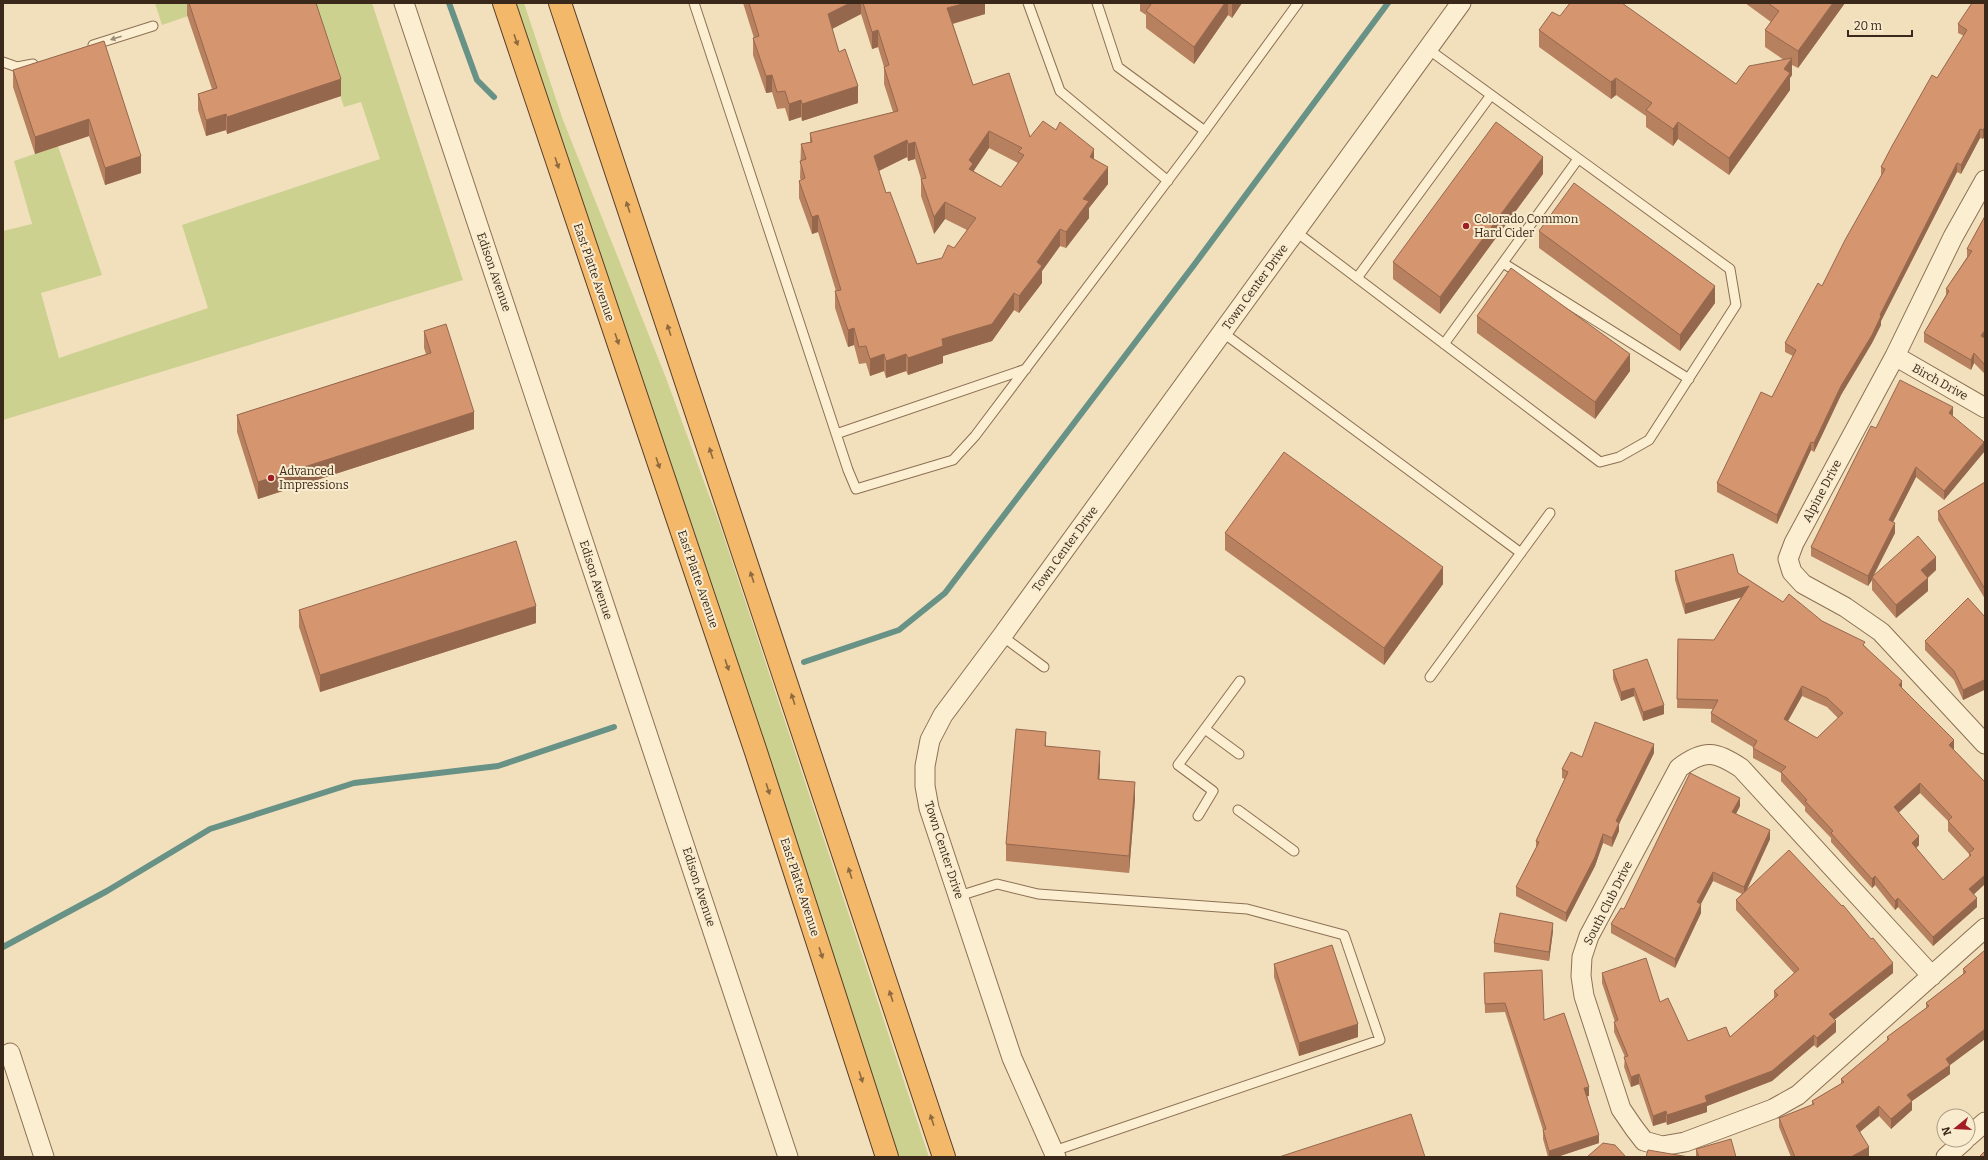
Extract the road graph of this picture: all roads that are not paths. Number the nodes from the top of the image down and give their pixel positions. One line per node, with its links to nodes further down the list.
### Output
1 (404, 3): 50 (street, Edison Avenue)
2 (504, 3): 51 (highway, East Platte Avenue, one-way to 51)
3 (560, 3): 52 (highway, one-way to 3)
4 (694, 3): 28 (lane)
5 (1028, 3): 17 (lane)
6 (1097, 3): 15 (lane)
7 (1298, 3): 15 (lane)
8 (1461, 3): 11 (street, Town Center Drive)
9 (153, 26): 10 (lane, one-way to 10)
10 (86, 48)
11 (1428, 49): 14 (lane); 19 (street, Town Center Drive)
12 (45, 61): 13 (lane)
13 (3, 62)
14 (1490, 95): 16 (lane); 21 (lane)
15 (1205, 131): 17 (lane)
16 (1578, 159): 20 (lane); 26 (lane)
17 (1168, 180): 25 (lane)
18 (1985, 180): 24 (street, Alpine Drive)
19 (1295, 231): 21 (lane); 22 (street, Town Center Drive)
20 (1503, 263): 23 (lane); 26 (lane)
21 (1357, 278): 23 (lane)
22 (1222, 332): 30 (lane); 31 (street, Town Center Drive)
23 (1444, 344): 26 (lane)
24 (1895, 356): 27 (street, Birch Drive); 36 (street, Alpine Drive)
25 (1026, 369): 28 (lane); 28 (lane)
26 (1689, 379)
27 (1985, 408)
28 (836, 434)
29 (1550, 513): 30 (lane)
30 (1520, 553): 33 (lane)
31 (1002, 636): 32 (lane); 41 (street, Town Center Drive)
32 (1044, 667)
33 (1430, 677)
34 (1240, 681): 35 (lane)
35 (1205, 729): 37 (lane); 39 (lane)
36 (1985, 744)
37 (1238, 754)
38 (1238, 810): 40 (lane)
39 (1198, 816)
40 (1294, 851)
41 (959, 896): 48 (street, Town Center Drive); 48 (lane)
42 (1985, 928): 43 (street, South Club Drive)
43 (1932, 976): 43 (street, South Club Drive)
44 (10, 1053): 49 (street)
45 (1985, 1122): 46 (street)
46 (1976, 1130)
47 (1956, 1148): 53 (street)
48 (1055, 1154)
49 (44, 1157)
50 (788, 1157)
51 (887, 1157)
52 (944, 1157)
53 (1946, 1157)

